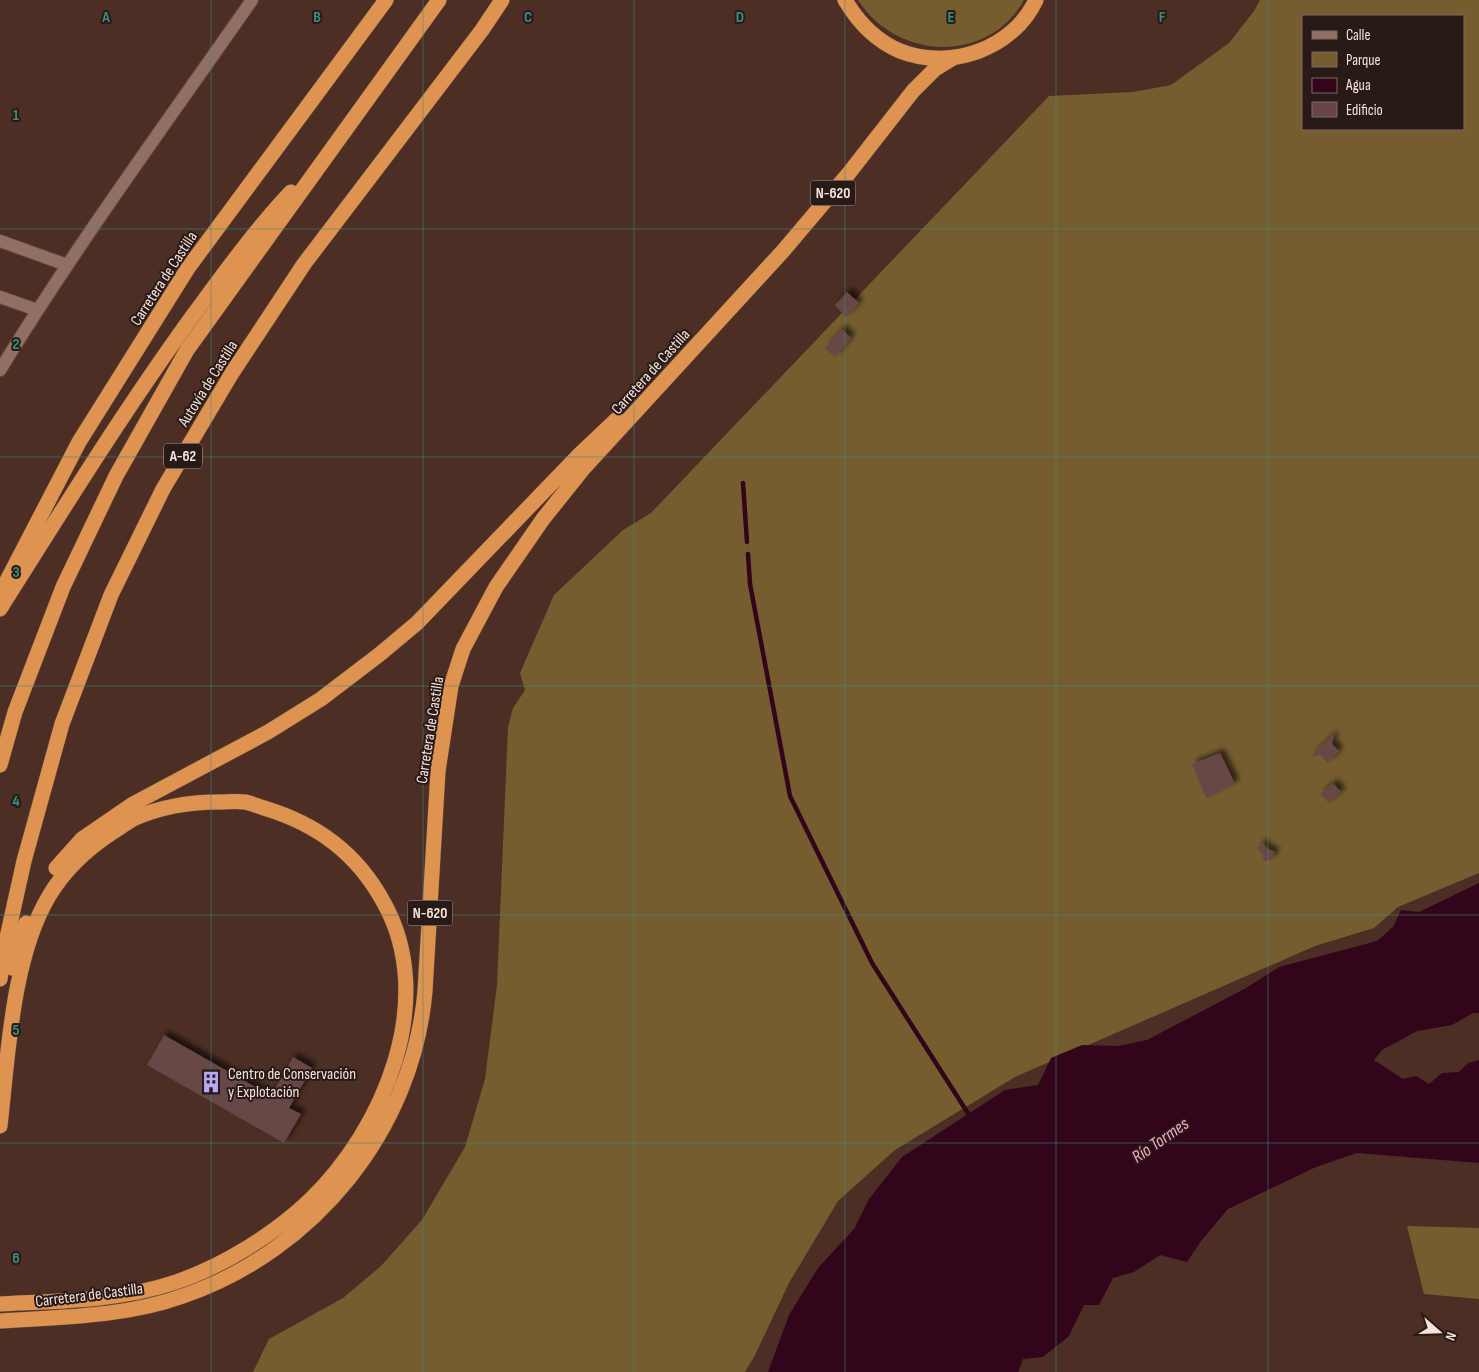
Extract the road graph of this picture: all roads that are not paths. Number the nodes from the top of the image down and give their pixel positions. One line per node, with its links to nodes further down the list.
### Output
1 (252, 0): 10 (street)
2 (386, 0): 15 (highway, Carretera de Castilla)
3 (440, 0): 8 (highway, Autovía de Castilla)
4 (502, 0): 18 (highway, Autovía de Castilla / A-62)
5 (846, 0): 7 (highway, N-620)
6 (1036, 0): 7 (highway, N-620)
7 (953, 58): 13 (highway, Carretera de Castilla / N-620)
8 (330, 152): 16 (highway); 17 (highway, Autovía de Castilla)
9 (0, 241): 10 (street)
10 (67, 265): 12 (street)
11 (0, 297): 12 (street)
12 (37, 310): 14 (street)
13 (712, 328): 19 (highway); 22 (highway, Carretera de Castilla / N-620)
14 (0, 370)
15 (0, 594)
16 (0, 609)
17 (0, 764)
18 (0, 979)
19 (0, 1054)
20 (0, 1126): 21 (highway)
21 (0, 1304)
22 (0, 1321)

